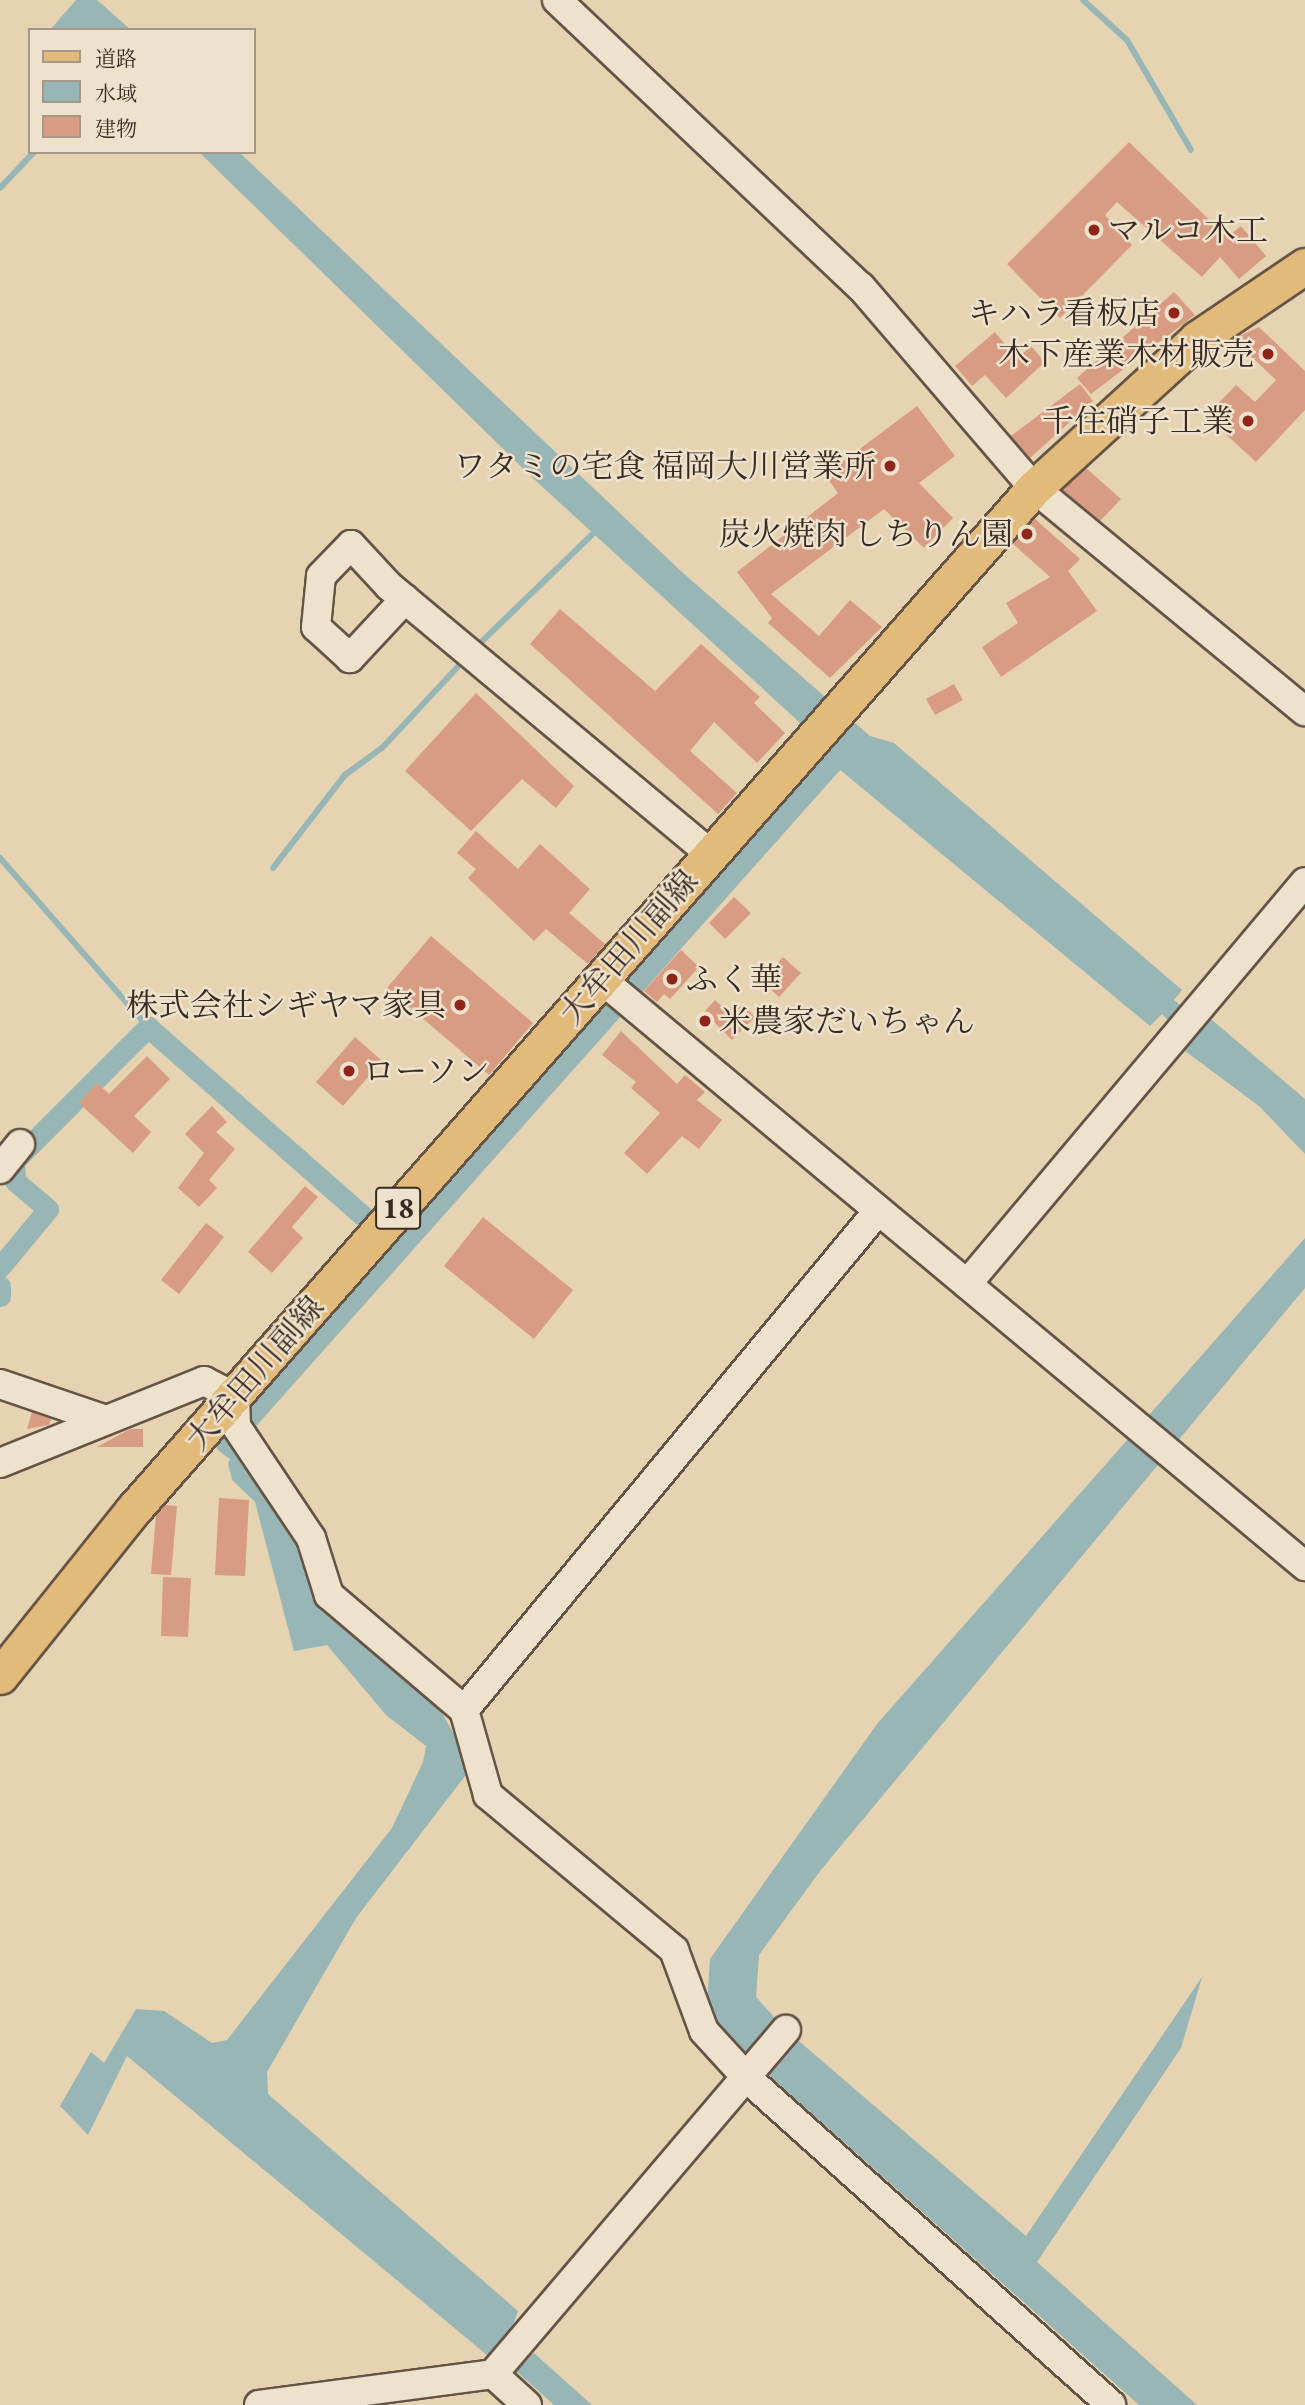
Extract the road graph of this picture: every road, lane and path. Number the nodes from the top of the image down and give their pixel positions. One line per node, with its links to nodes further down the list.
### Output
1 (557, 0): 3 (street)
2 (1305, 266): 3 (main road, 大牟田川副線 / 18)
3 (1034, 488): 5 (street); 6 (main road, 大牟田川副線 / 18)
4 (405, 599): 6 (street)
5 (1305, 711)
6 (711, 854): 8 (main road, 大牟田川副線 / 18)
7 (1305, 882): 12 (street)
8 (601, 979): 11 (street); 14 (main road, 大牟田川副線 / 18)
9 (20, 1144): 10 (street)
10 (0, 1169)
11 (878, 1211): 12 (street); 19 (street)
12 (967, 1284): 17 (street)
13 (0, 1384): 15 (street)
14 (235, 1411): 15 (street); 18 (main road, 大牟田川副線 / 18); 19 (street)
15 (103, 1419): 16 (street)
16 (0, 1464)
17 (1305, 1566)
18 (0, 1676)
19 (464, 1710): 21 (street)
20 (786, 2030): 21 (street)
21 (753, 2072): 22 (street); 25 (street)
22 (496, 2370): 23 (street); 24 (street)
23 (259, 2405)
24 (527, 2405)
25 (1111, 2405)

